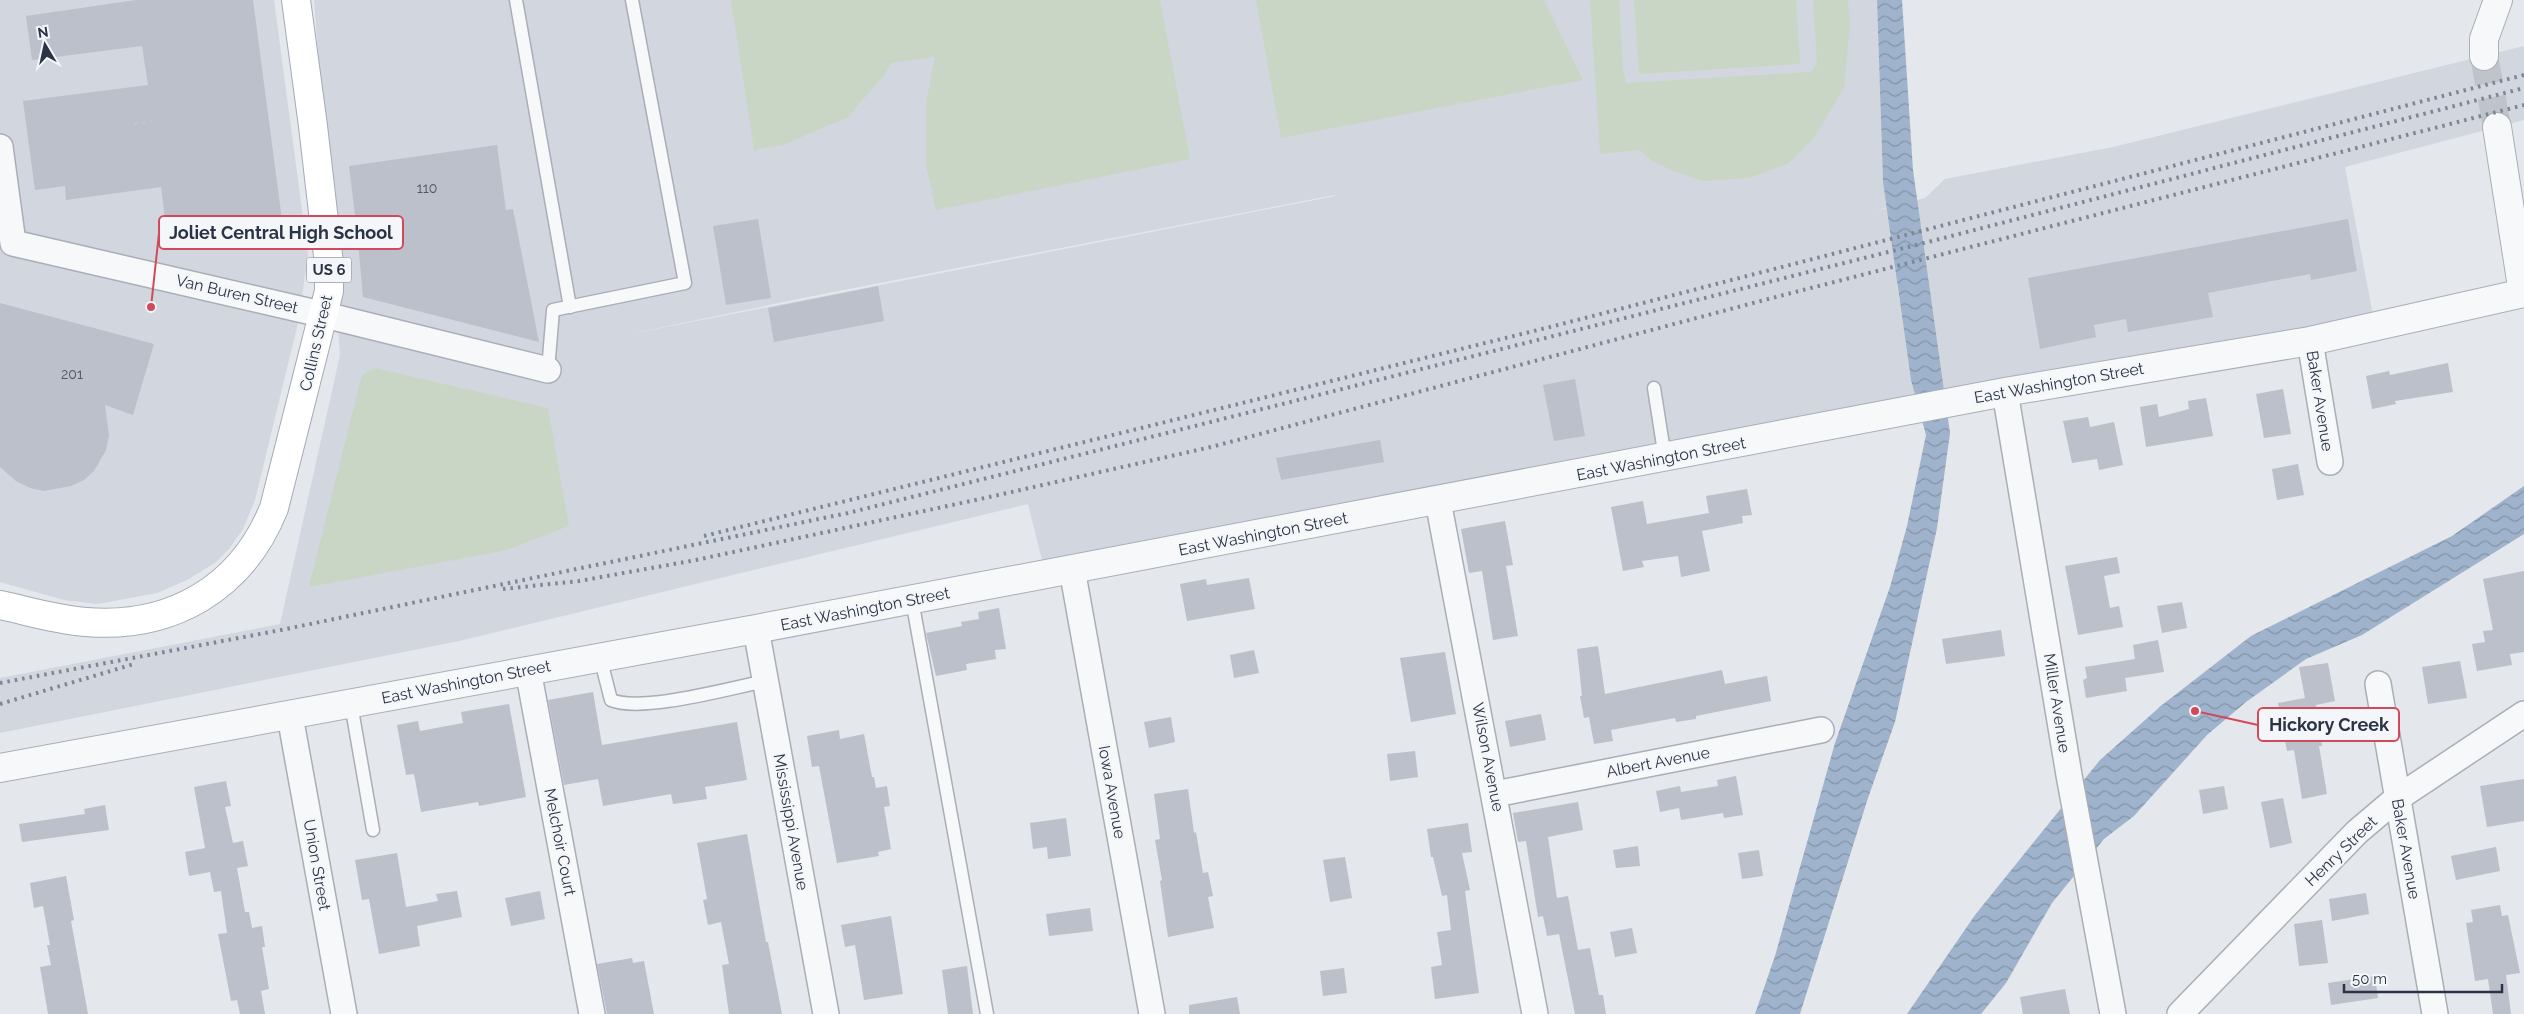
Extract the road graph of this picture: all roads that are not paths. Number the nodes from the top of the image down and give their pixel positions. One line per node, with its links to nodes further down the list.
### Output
1 (296, 0): 10 (main road, Collins Street / US 6)
2 (516, 0): 9 (lane)
3 (632, 0): 9 (lane)
4 (2498, 0): 5 (street)
5 (2484, 56)
6 (2497, 127): 8 (street)
7 (0, 147): 10 (street, Van Buren Street)
8 (2524, 293): 11 (street, East Washington Street)
9 (570, 307): 12 (lane)
10 (325, 315): 12 (street, Van Buren Street); 20 (main road, Collins Street / US 6)
11 (2310, 341): 14 (street, East Washington Street); 16 (street, Baker Avenue)
12 (548, 370)
13 (1654, 388): 15 (lane)
14 (2005, 392): 15 (street, East Washington Street); 40 (street, Miller Avenue)
15 (1665, 458): 17 (street, East Washington Street)
16 (2330, 462)
17 (1438, 501): 18 (street, East Washington Street); 31 (street, Wilson Avenue)
18 (1072, 569): 19 (street, East Washington Street); 38 (street, Iowa Avenue)
19 (912, 600): 21 (street, East Washington Street); 37 (lane)
20 (0, 605)
21 (756, 629): 22 (street, East Washington Street); 24 (street, Mississippi Avenue)
22 (600, 657): 23 (street, East Washington Street); 24 (lane)
23 (528, 670): 26 (street, East Washington Street); 35 (street, Melchoir Court)
24 (766, 681): 36 (street, Mississippi Avenue)
25 (2378, 684): 32 (street, Baker Avenue)
26 (351, 704): 28 (street, East Washington Street); 33 (lane)
27 (2524, 714): 32 (street, Henry Street)
28 (290, 716): 30 (street, East Washington Street); 34 (street, Union Street)
29 (1821, 730): 31 (street, Albert Avenue)
30 (0, 768)
31 (1495, 794): 39 (street, Wilson Avenue)
32 (2396, 799): 41 (street, Henry Street); 42 (street, Baker Avenue)
33 (373, 830)
34 (344, 1014)
35 (592, 1014)
36 (826, 1014)
37 (987, 1014)
38 (1152, 1014)
39 (1535, 1014)
40 (2112, 1014)
41 (2180, 1014)
42 (2435, 1014)

